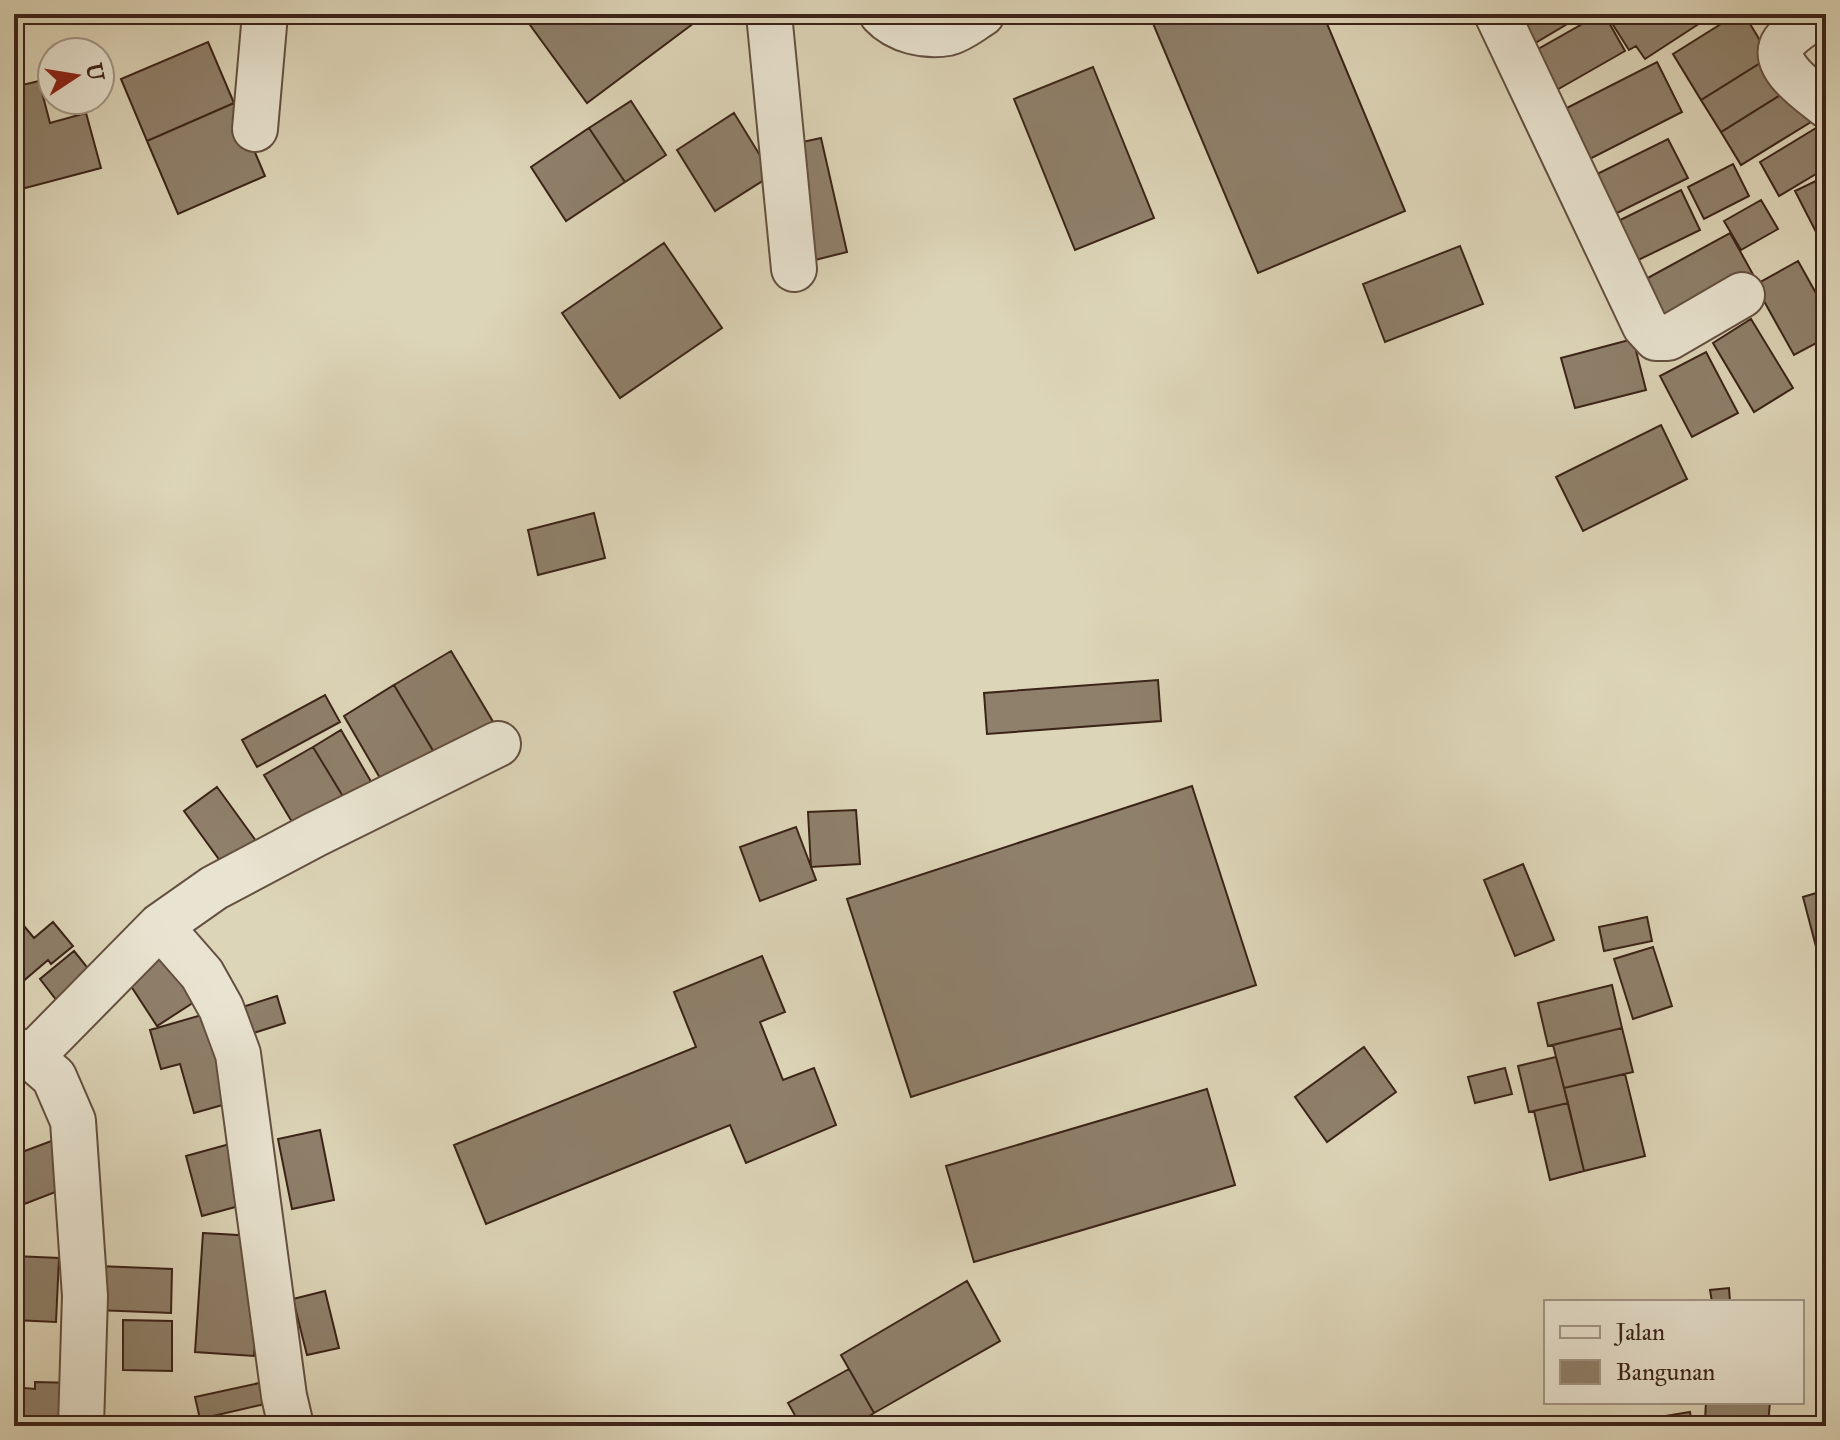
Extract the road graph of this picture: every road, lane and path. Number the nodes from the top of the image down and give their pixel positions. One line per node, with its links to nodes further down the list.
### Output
1 (265, 14): 8 (street)
2 (769, 14): 9 (street)
3 (882, 14): 4 (street)
4 (982, 14)
5 (1497, 14): 10 (street)
6 (1818, 14): 7 (street)
7 (1826, 105)
8 (255, 129)
9 (794, 269)
10 (1742, 295)
11 (498, 744): 12 (street)
12 (160, 926): 13 (street); 15 (street)
13 (22, 1053): 14 (street)
14 (81, 1426)
15 (291, 1426)

